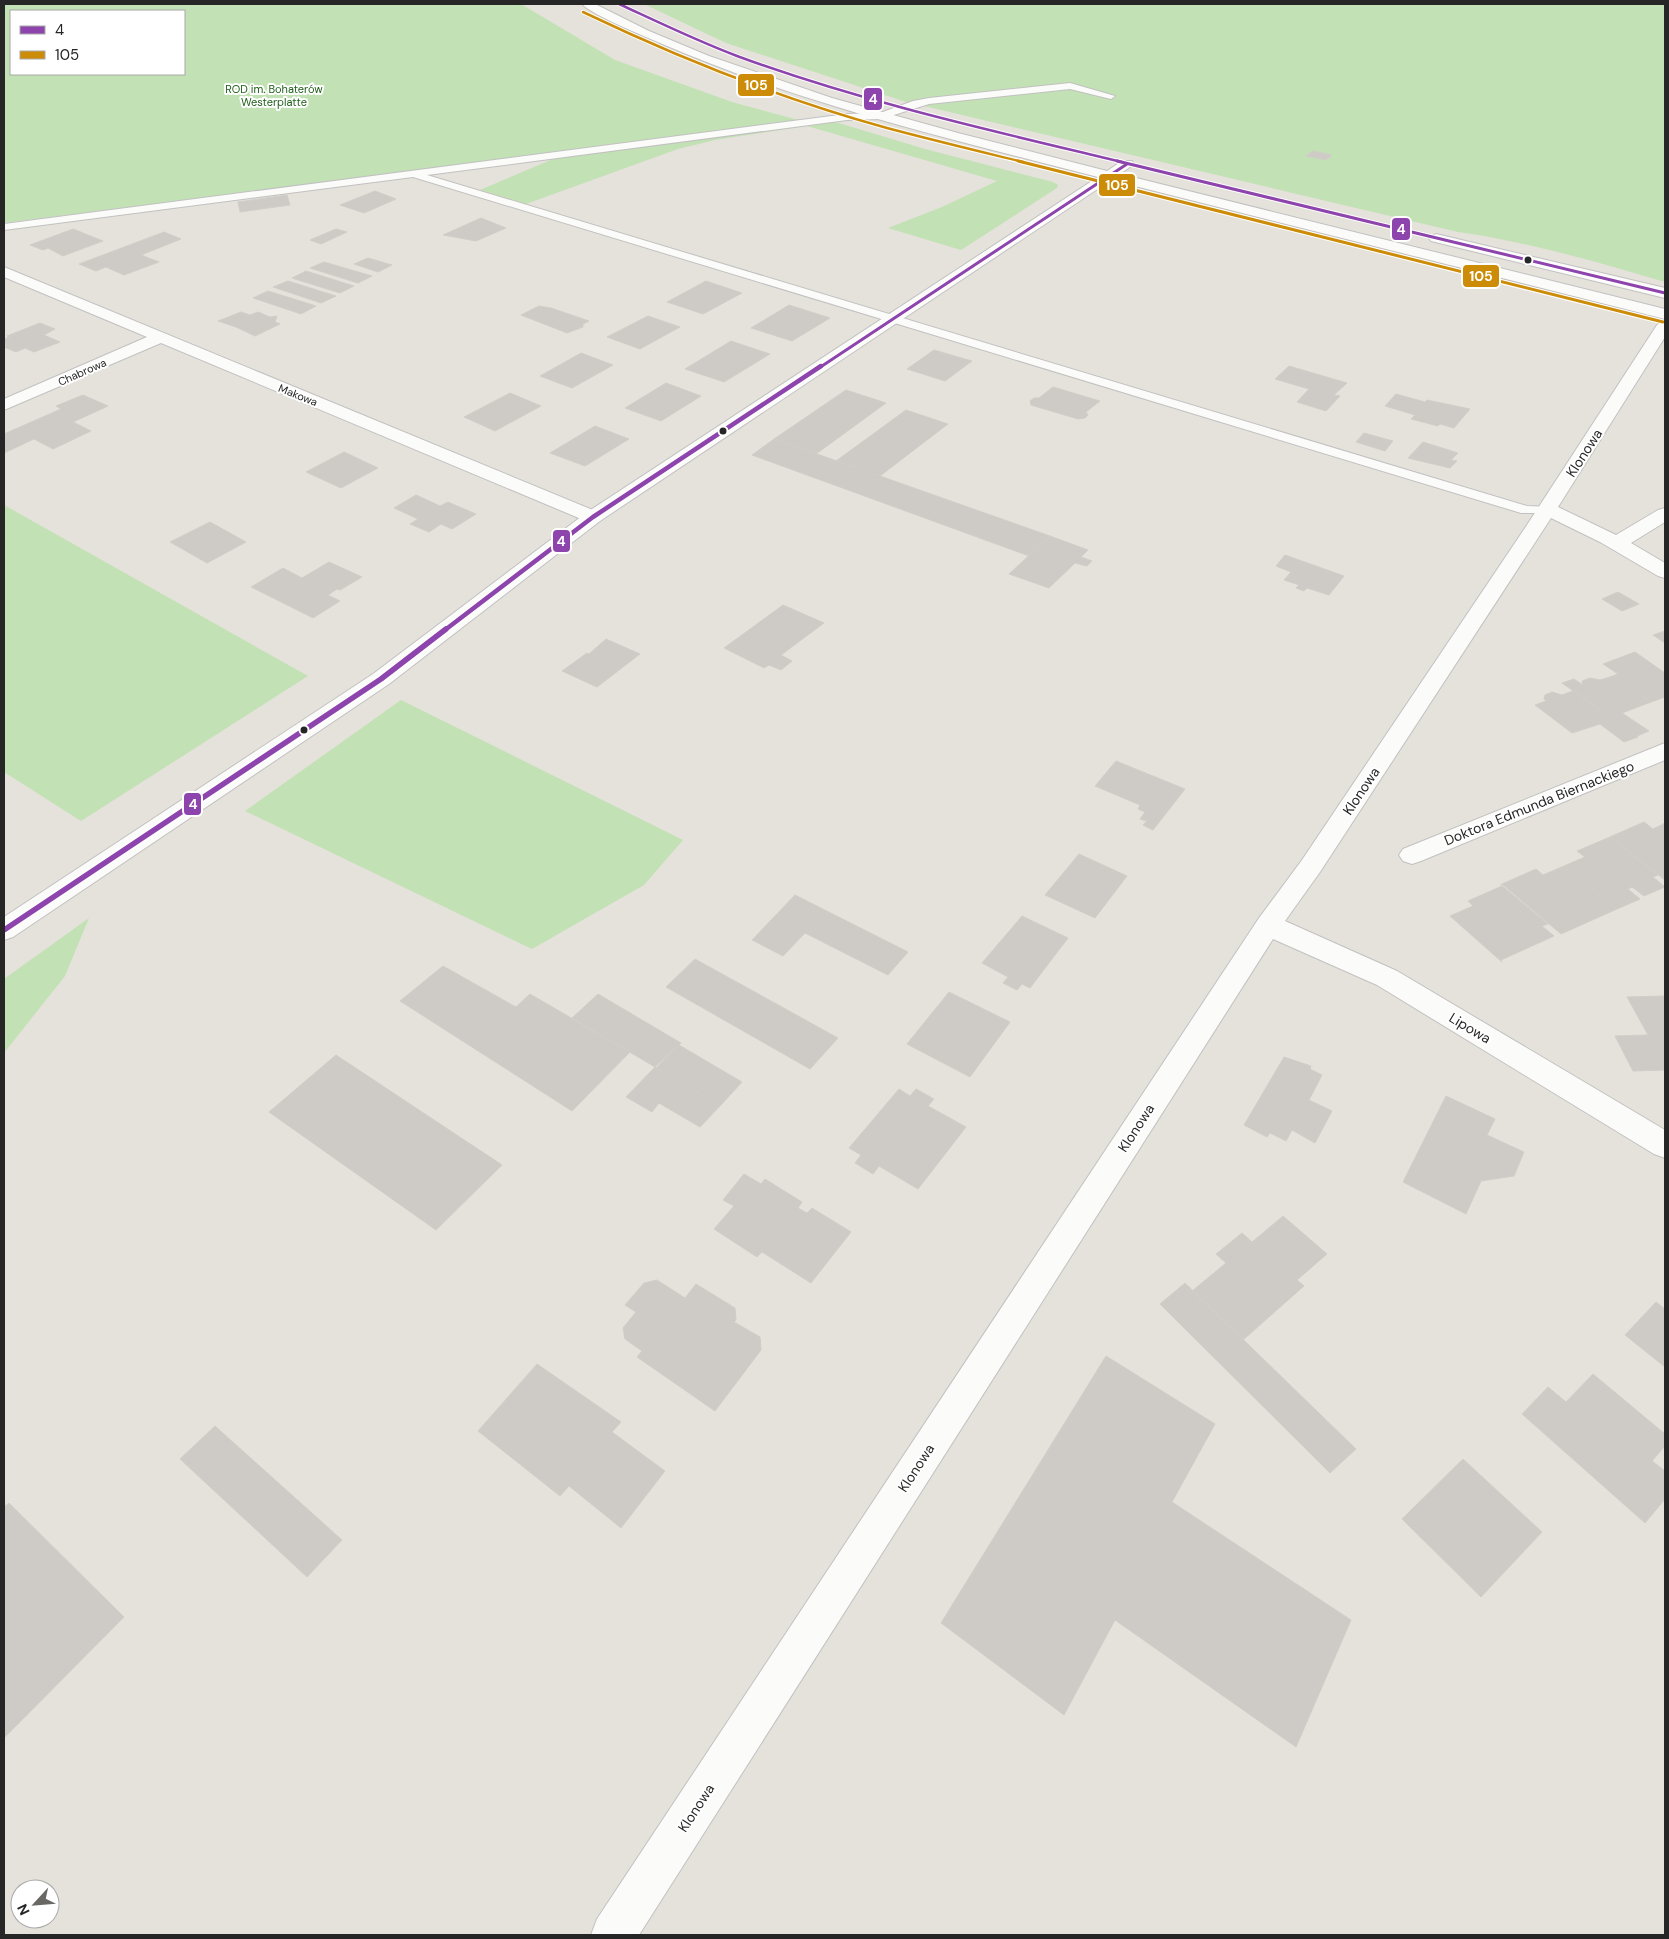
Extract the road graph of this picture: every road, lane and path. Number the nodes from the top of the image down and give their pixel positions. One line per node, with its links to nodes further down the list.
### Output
1 (587, 4): 5 (street)
2 (619, 4): 4 (street)
3 (1111, 96): 4 (lane)
4 (902, 108): 5 (lane); 6 (street)
5 (881, 116): 7 (lane); 8 (street)
6 (1127, 164): 8 (street); 11 (street)
7 (415, 174): 9 (lane); 13 (lane)
8 (1107, 176): 12 (street); 13 (street)
9 (4, 227)
10 (4, 272): 15 (street, Makowa)
11 (1665, 293)
12 (1665, 314)
13 (893, 318): 17 (lane); 19 (street)
14 (1665, 325): 17 (street, Klonowa)
15 (160, 338): 16 (street, Chabrowa); 19 (street, Makowa)
16 (4, 406)
17 (1547, 510): 20 (street); 24 (street, Klonowa)
18 (1665, 514): 20 (street)
19 (593, 517): 25 (street)
20 (1618, 542): 21 (street)
21 (1665, 572)
22 (1665, 751): 23 (street, Doktora Edmunda Biernackiego)
23 (1412, 855)
24 (1268, 925): 26 (street, Lipowa); 27 (street, Klonowa)
25 (4, 930)
26 (1665, 1145)
27 (613, 1935)

